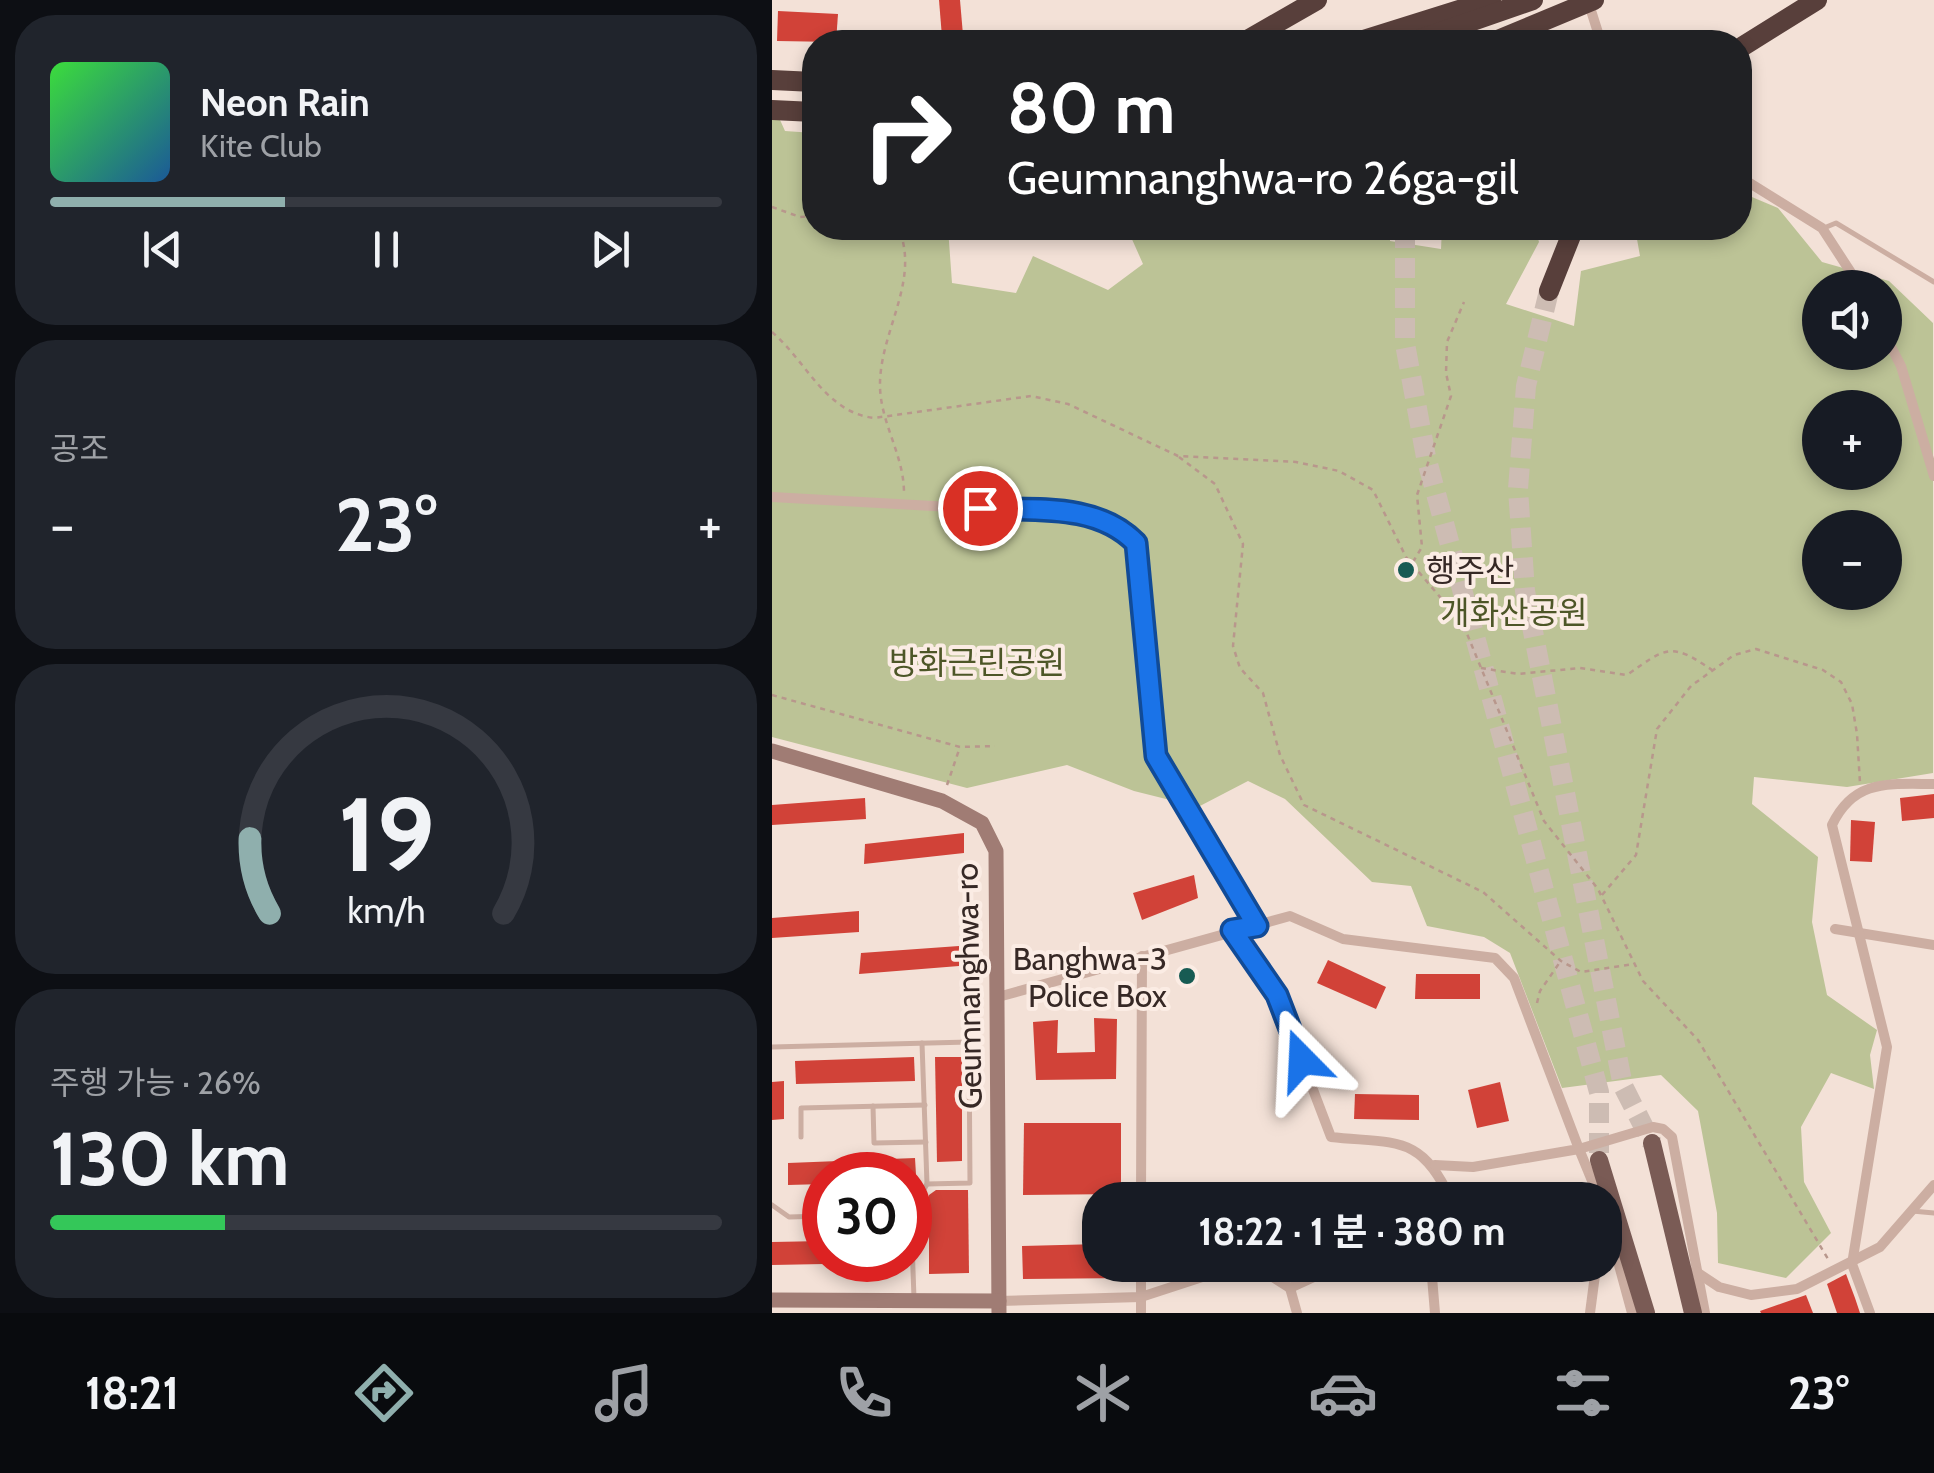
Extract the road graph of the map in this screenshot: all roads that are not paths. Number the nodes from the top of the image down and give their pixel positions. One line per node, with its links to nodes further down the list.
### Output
1 (1318, 0): 7 (highway)
2 (1458, 0): 9 (highway)
3 (1491, 0): 8 (highway, bridge)
4 (1533, 0): 10 (highway, bridge)
5 (1591, 0): 11 (highway, bridge); 12 (street)
6 (1816, 0): 13 (highway)
7 (1265, 30)
8 (1395, 30)
9 (1447, 30)
10 (1447, 30)
11 (1521, 30)
12 (1598, 30)
13 (1752, 40)
14 (772, 80): 15 (highway)
15 (802, 81)
16 (772, 110): 17 (highway)
17 (802, 111)
18 (1752, 184): 19 (street)
19 (1822, 228): 21 (street); 22 (lane)
20 (1569, 240): 23 (highway)
21 (1849, 270)
22 (1934, 282)
23 (1549, 291)
24 (1902, 369): 25 (street)
25 (1934, 476)
26 (772, 497): 29 (street)
27 (772, 751): 35 (street, Geumnanghwa-ro)
28 (1934, 784): 32 (street)
29 (1257, 926): 31 (street); 43 (street)
30 (1835, 929): 32 (street)
31 (1232, 930): 34 (street); 46 (street)
32 (1856, 932): 33 (street); 56 (street)
33 (1934, 946)
34 (1142, 956): 35 (street); 47 (street)
35 (998, 996): 71 (street, Geumnanghwa-ro)
36 (922, 1042): 37 (lane); 38 (lane); 50 (lane)
37 (772, 1047)
38 (925, 1105): 39 (lane); 41 (lane)
39 (873, 1106): 40 (lane); 41 (lane)
40 (801, 1137)
41 (926, 1142): 44 (lane)
42 (1652, 1143): 78 (main road)
43 (1579, 1150): 46 (street); 49 (street); 57 (street)
44 (926, 1152)
45 (1599, 1160): 77 (main road)
46 (1435, 1165): 48 (street)
47 (1141, 1182)
48 (1443, 1182)
49 (1592, 1182)
50 (932, 1184)
51 (1934, 1186): 53 (street)
52 (772, 1205): 55 (lane)
53 (1911, 1211): 54 (lane); 56 (street)
54 (1934, 1213)
55 (802, 1216)
56 (1852, 1264): 57 (street); 80 (street)
57 (1694, 1270): 79 (street)
58 (1622, 1279): 76 (street)
59 (913, 1282): 69 (lane)
60 (1141, 1282): 67 (street)
61 (1187, 1282): 67 (street)
62 (1281, 1282): 66 (street)
63 (1303, 1282): 66 (street)
64 (1432, 1282): 74 (street)
65 (1594, 1282): 75 (street)
66 (1290, 1288): 73 (street)
67 (1141, 1297): 71 (street); 72 (street)
68 (772, 1300): 70 (street)
69 (914, 1301): 70 (street); 71 (street)
70 (860, 1307)
71 (999, 1307)
72 (1141, 1313)
73 (1297, 1313)
74 (1435, 1313)
75 (1590, 1313)
76 (1632, 1313)
77 (1646, 1313)
78 (1693, 1313)
79 (1705, 1313)
80 (1870, 1313)

